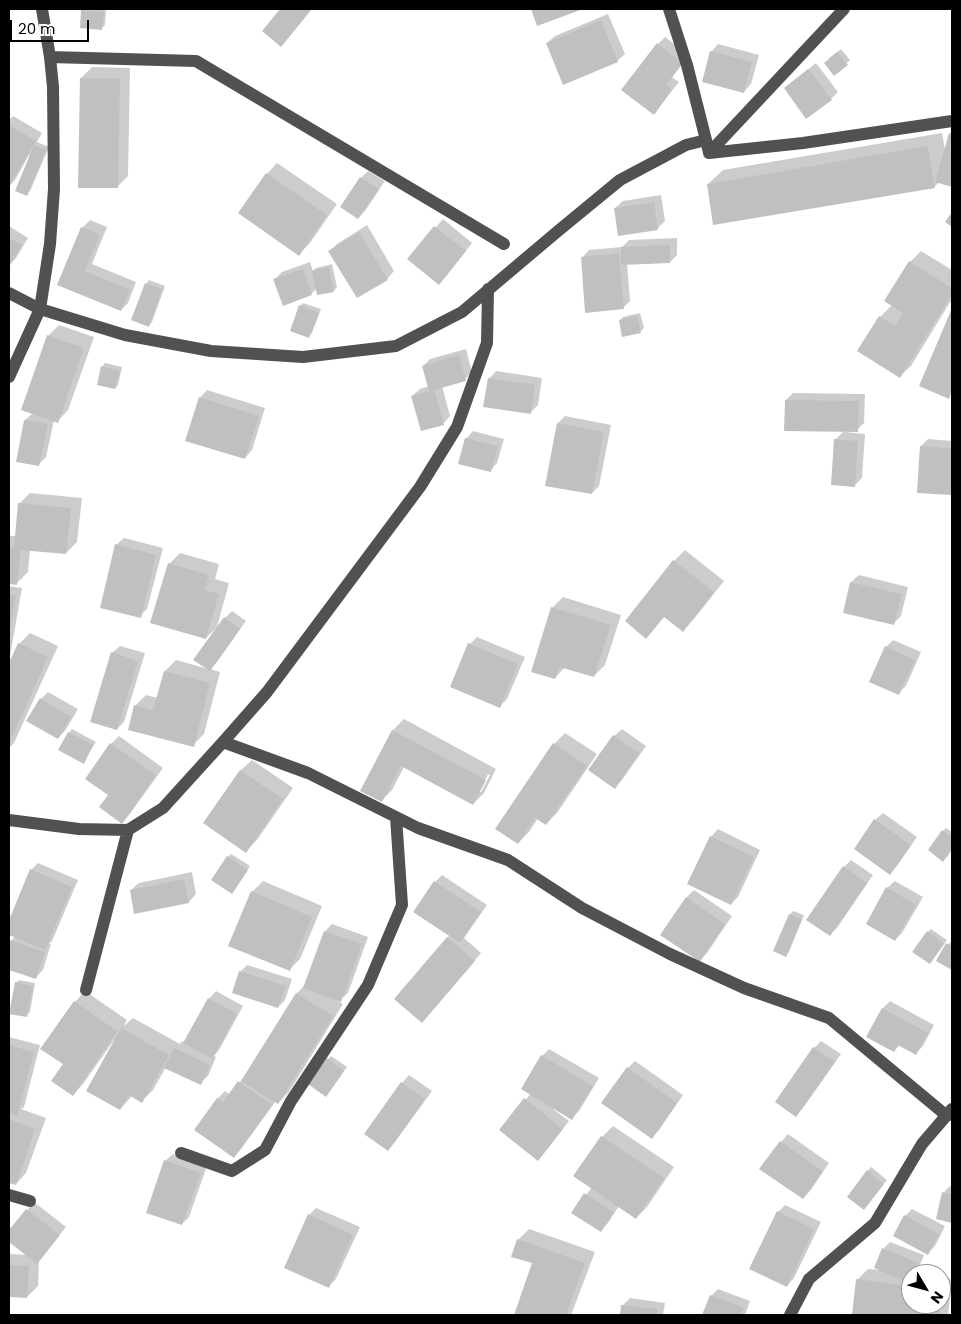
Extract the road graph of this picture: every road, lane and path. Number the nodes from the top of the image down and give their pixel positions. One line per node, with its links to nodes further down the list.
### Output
1 (42, 9): 4 (street)
2 (669, 9): 6 (street)
3 (844, 9): 7 (street)
4 (50, 57): 8 (street); 11 (street)
5 (952, 121): 7 (street)
6 (706, 140): 7 (street); 9 (street)
7 (709, 153)
8 (504, 244)
9 (488, 289): 11 (street); 13 (street)
10 (9, 293): 11 (street)
11 (40, 309): 12 (street)
12 (9, 377)
13 (223, 742): 14 (street); 16 (street)
14 (396, 817): 18 (street); 19 (street)
15 (9, 820): 16 (street)
16 (128, 830): 17 (street)
17 (86, 990)
18 (950, 1113): 22 (street)
19 (181, 1153)
20 (9, 1195): 21 (street)
21 (30, 1201)
22 (790, 1315)

